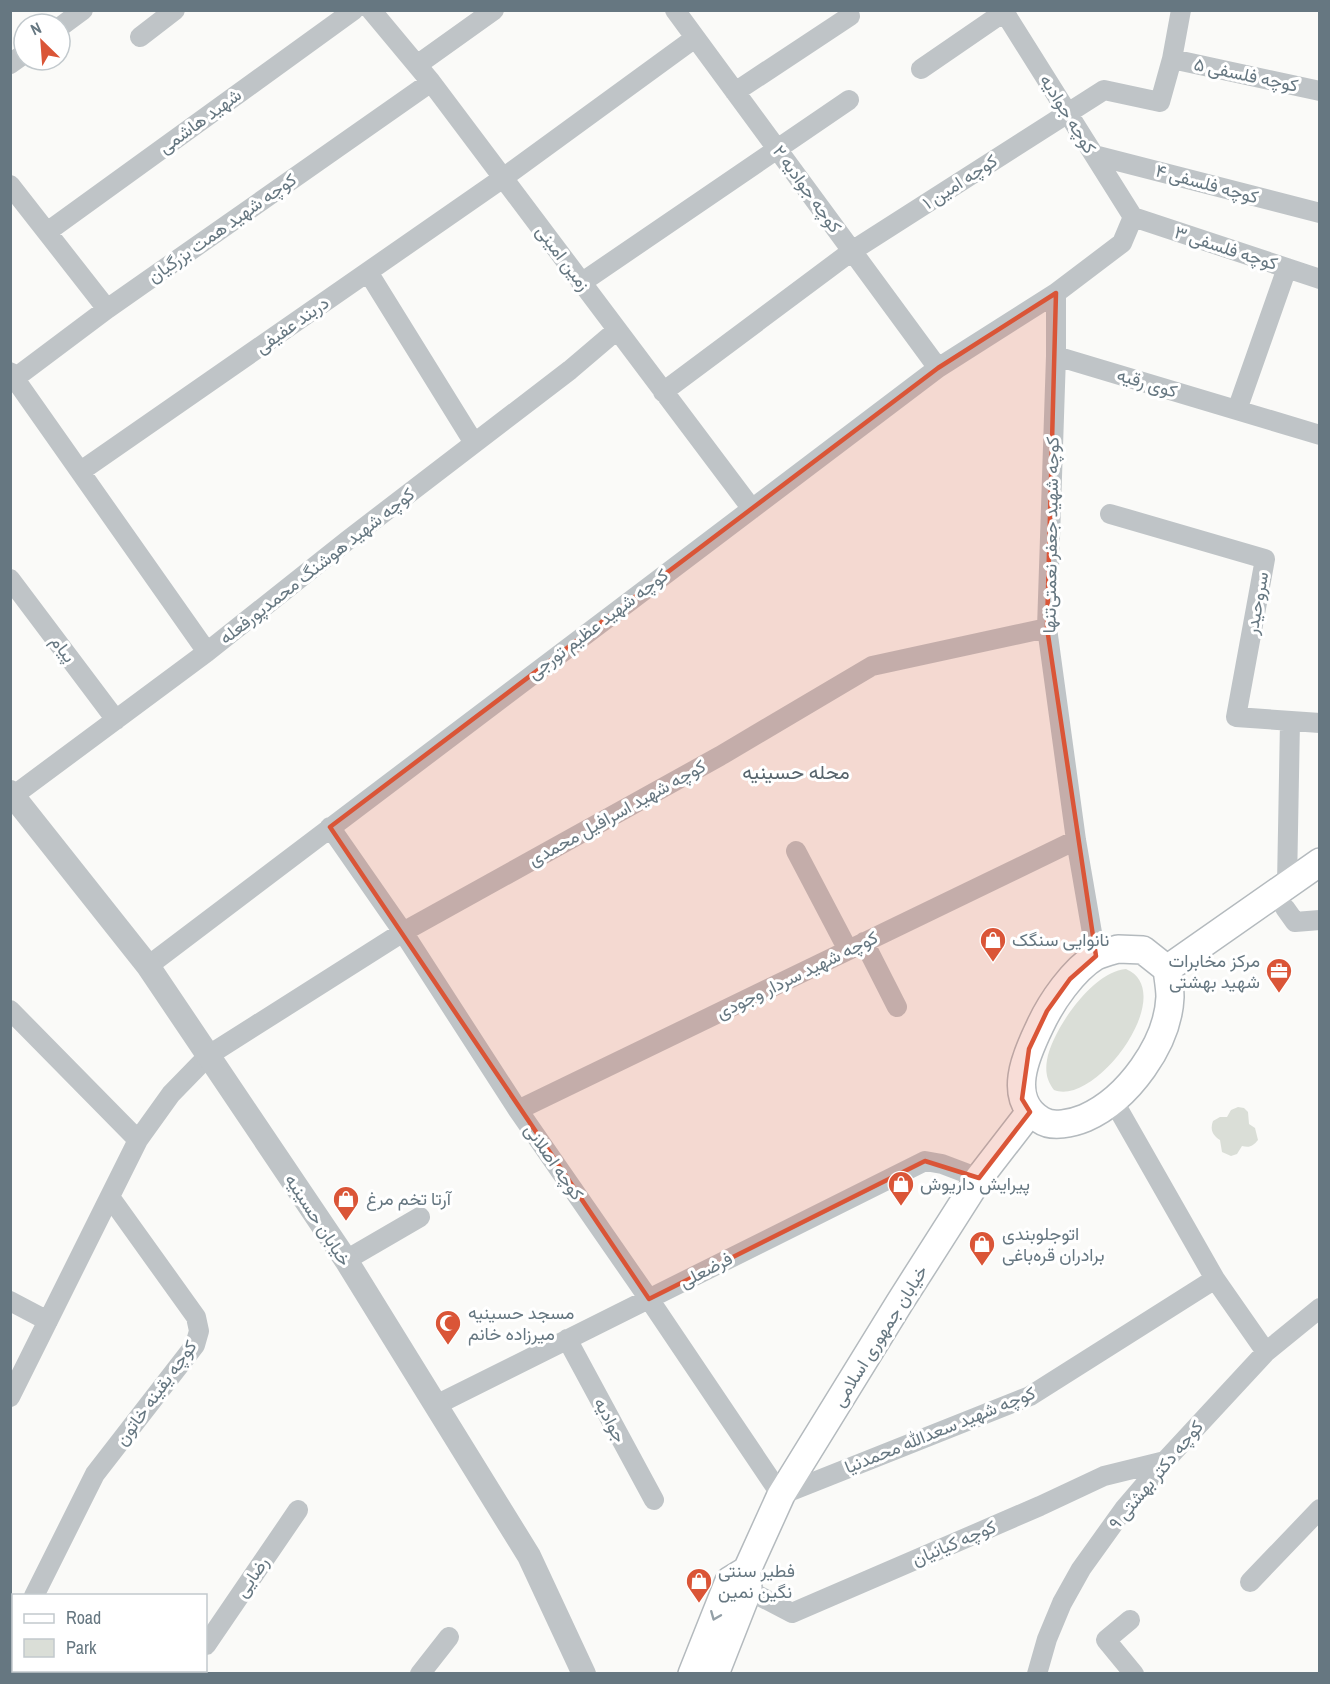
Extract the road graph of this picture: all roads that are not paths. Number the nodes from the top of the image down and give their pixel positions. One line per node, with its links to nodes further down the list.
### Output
1 (175, 10): 9 (street)
2 (354, 10): 25 (street, شهید هاشمی)
3 (371, 10): 12 (street, زمین امینی)
4 (494, 10): 12 (street)
5 (675, 10): 10 (street, کوچه جوادیه ۲)
6 (1181, 10): 11 (street)
7 (1003, 11): 13 (street); 18 (street, کوچه جوادیه)
8 (850, 15): 16 (street)
9 (140, 37)
10 (695, 38): 16 (street, کوچه جوادیه ۲); 21 (street, دربند عفیفی)
11 (1172, 59): 15 (street, کوچه فلسفی ۵); 18 (street)
12 (417, 65): 14 (street, زمین امینی)
13 (921, 69)
14 (431, 82): 21 (street, زمین امینی); 32 (street, کوچه شهید همت بزرگیان)
15 (1320, 91)
16 (735, 92): 19 (street, کوچه جوادیه ۲)
17 (849, 100): 19 (street)
18 (1068, 113): 20 (street, کوچه جوادیه); 26 (street, کوچه امین ۱)
19 (777, 149): 26 (street, کوچه جوادیه ۲); 30 (street)
20 (1094, 154): 23 (street, کوچه فلسفی ۴); 24 (street, کوچه جوادیه)
21 (503, 178): 28 (street, دربند عفیفی); 30 (street, زمین امینی)
22 (10, 185): 25 (street)
23 (1320, 213)
24 (1133, 217): 27 (street, کوچه فلسفی ۳); 31 (street)
25 (47, 232): 32 (street)
26 (852, 251): 35 (street, کوچه جوادیه ۲); 37 (street, کوچه امین ۱)
27 (1287, 268): 29 (street, کوچه فلسفی ۳); 38 (street)
28 (368, 272): 40 (street); 41 (street, دربند عفیفی)
29 (1320, 279)
30 (581, 283): 33 (street, زمین امینی)
31 (1056, 293): 34 (street, کوچه شهید جعفر نعمتی‌تنها); 35 (street, کوچه شهید عظیم تورجی)
32 (107, 309): 36 (street, کوچه شهید همت بزرگیان)
33 (617, 330): 37 (street, زمین امینی); 40 (street, کوچه شهید هوشنگ محمدپورفعله)
34 (1056, 356): 38 (street, کوی رقیه); 45 (street, کوچه شهید جعفر نعمتی‌تنها)
35 (938, 368): 42 (street, کوچه شهید عظیم تورجی)
36 (13, 375): 41 (street)
37 (663, 392): 42 (street, زمین امینی)
38 (1237, 410): 39 (street, کوی رقیه)
39 (1320, 435)
40 (474, 443): 46 (street, کوچه شهید هوشنگ محمدپورفعله)
41 (81, 471): 46 (street)
42 (752, 509): 51 (street, کوچه شهید عظیم تورجی)
43 (1110, 514): 48 (street, سروحیدر)
44 (10, 579): 47 (street, پیام)
45 (1047, 628): 52 (street, کوچه شهید جعفر نعمتی‌تنها); 57 (street, کوچه شهید اسرافیل محمدی)
46 (207, 652): 47 (street, کوچه شهید هوشنگ محمدپورفعله)
47 (116, 720): 50 (street, کوچه شهید هوشنگ محمدپورفعله)
48 (1290, 721): 49 (street, سروحیدر); 55 (street)
49 (1320, 723)
50 (12, 794): 60 (street, خیابان حسینیه)
51 (330, 826): 57 (street, کوچه اصلانی); 60 (street, کوچه شهید عظیم تورجی)
52 (1076, 840): 58 (street, کوچه شهید سردار وجودی); 59 (street, کوچه شهید جعفر نعمتی‌تنها)
53 (795, 851): 58 (street)
54 (1320, 862): 55 (main road)
55 (1286, 896): 56 (street); 61 (main road)
56 (1320, 920)
57 (403, 932): 64 (street, کوچه شهید اسرافیل محمدی); 66 (street, کوچه اصلانی)
58 (856, 946): 62 (street); 66 (street, کوچه شهید سردار وجودی)
59 (1096, 956): 61 (main road); 67 (main road)
60 (148, 966): 64 (street, خیابان حسینیه)
61 (1167, 969): 65 (main road)
62 (897, 1007)
63 (10, 1010): 68 (street)
64 (209, 1055): 68 (street); 72 (street, خیابان حسینیه)
65 (1113, 1100): 67 (main road); 73 (street)
66 (518, 1110): 74 (street, کوچه اصلانی)
67 (1030, 1112): 69 (main road, خیابان جمهوری اسلامی)
68 (138, 1140): 70 (street)
69 (979, 1178): 74 (street, فرضعلی); 83 (main road, خیابان جمهوری اسلامی)
70 (110, 1197): 77 (street); 89 (street, کوچه یقینه خاتون)
71 (420, 1217): 72 (street)
72 (346, 1260): 81 (street, خیابان حسینیه)
73 (1215, 1279): 79 (street); 83 (street, کوچه شهید سعدالله محمدنیا)
74 (649, 1299): 78 (street, فرضعلی); 83 (street, کوچه اصلانی)
75 (10, 1301): 77 (street)
76 (1320, 1308): 79 (street, کوچه دکتر بهشتی ۹)
77 (48, 1322): 80 (street)
78 (567, 1339): 81 (street, فرضعلی); 84 (street, جوادیه)
79 (1266, 1352): 82 (street, کوچه دکتر بهشتی ۹)
80 (10, 1397)
81 (436, 1405): 94 (street, خیابان حسینیه)
82 (1164, 1461): 87 (street, کوچه کیانیان); 97 (street, کوچه دکتر بهشتی ۹)
83 (781, 1495): 87 (main road, خیابان جمهوری اسلامی)
84 (654, 1500)
85 (1320, 1509): 88 (street)
86 (298, 1510): 92 (street, رضایی)
87 (747, 1580): 95 (main road, خیابان جمهوری اسلامی, one-way to 95); 96 (main road, خیابان جمهوری اسلامی)
88 (1250, 1582)
89 (35, 1594)
90 (1130, 1620): 98 (street)
91 (449, 1637): 93 (street)
92 (207, 1644)
93 (420, 1674)
94 (584, 1674)
95 (692, 1674)
96 (715, 1674)
97 (1037, 1674)
98 (1134, 1674)

